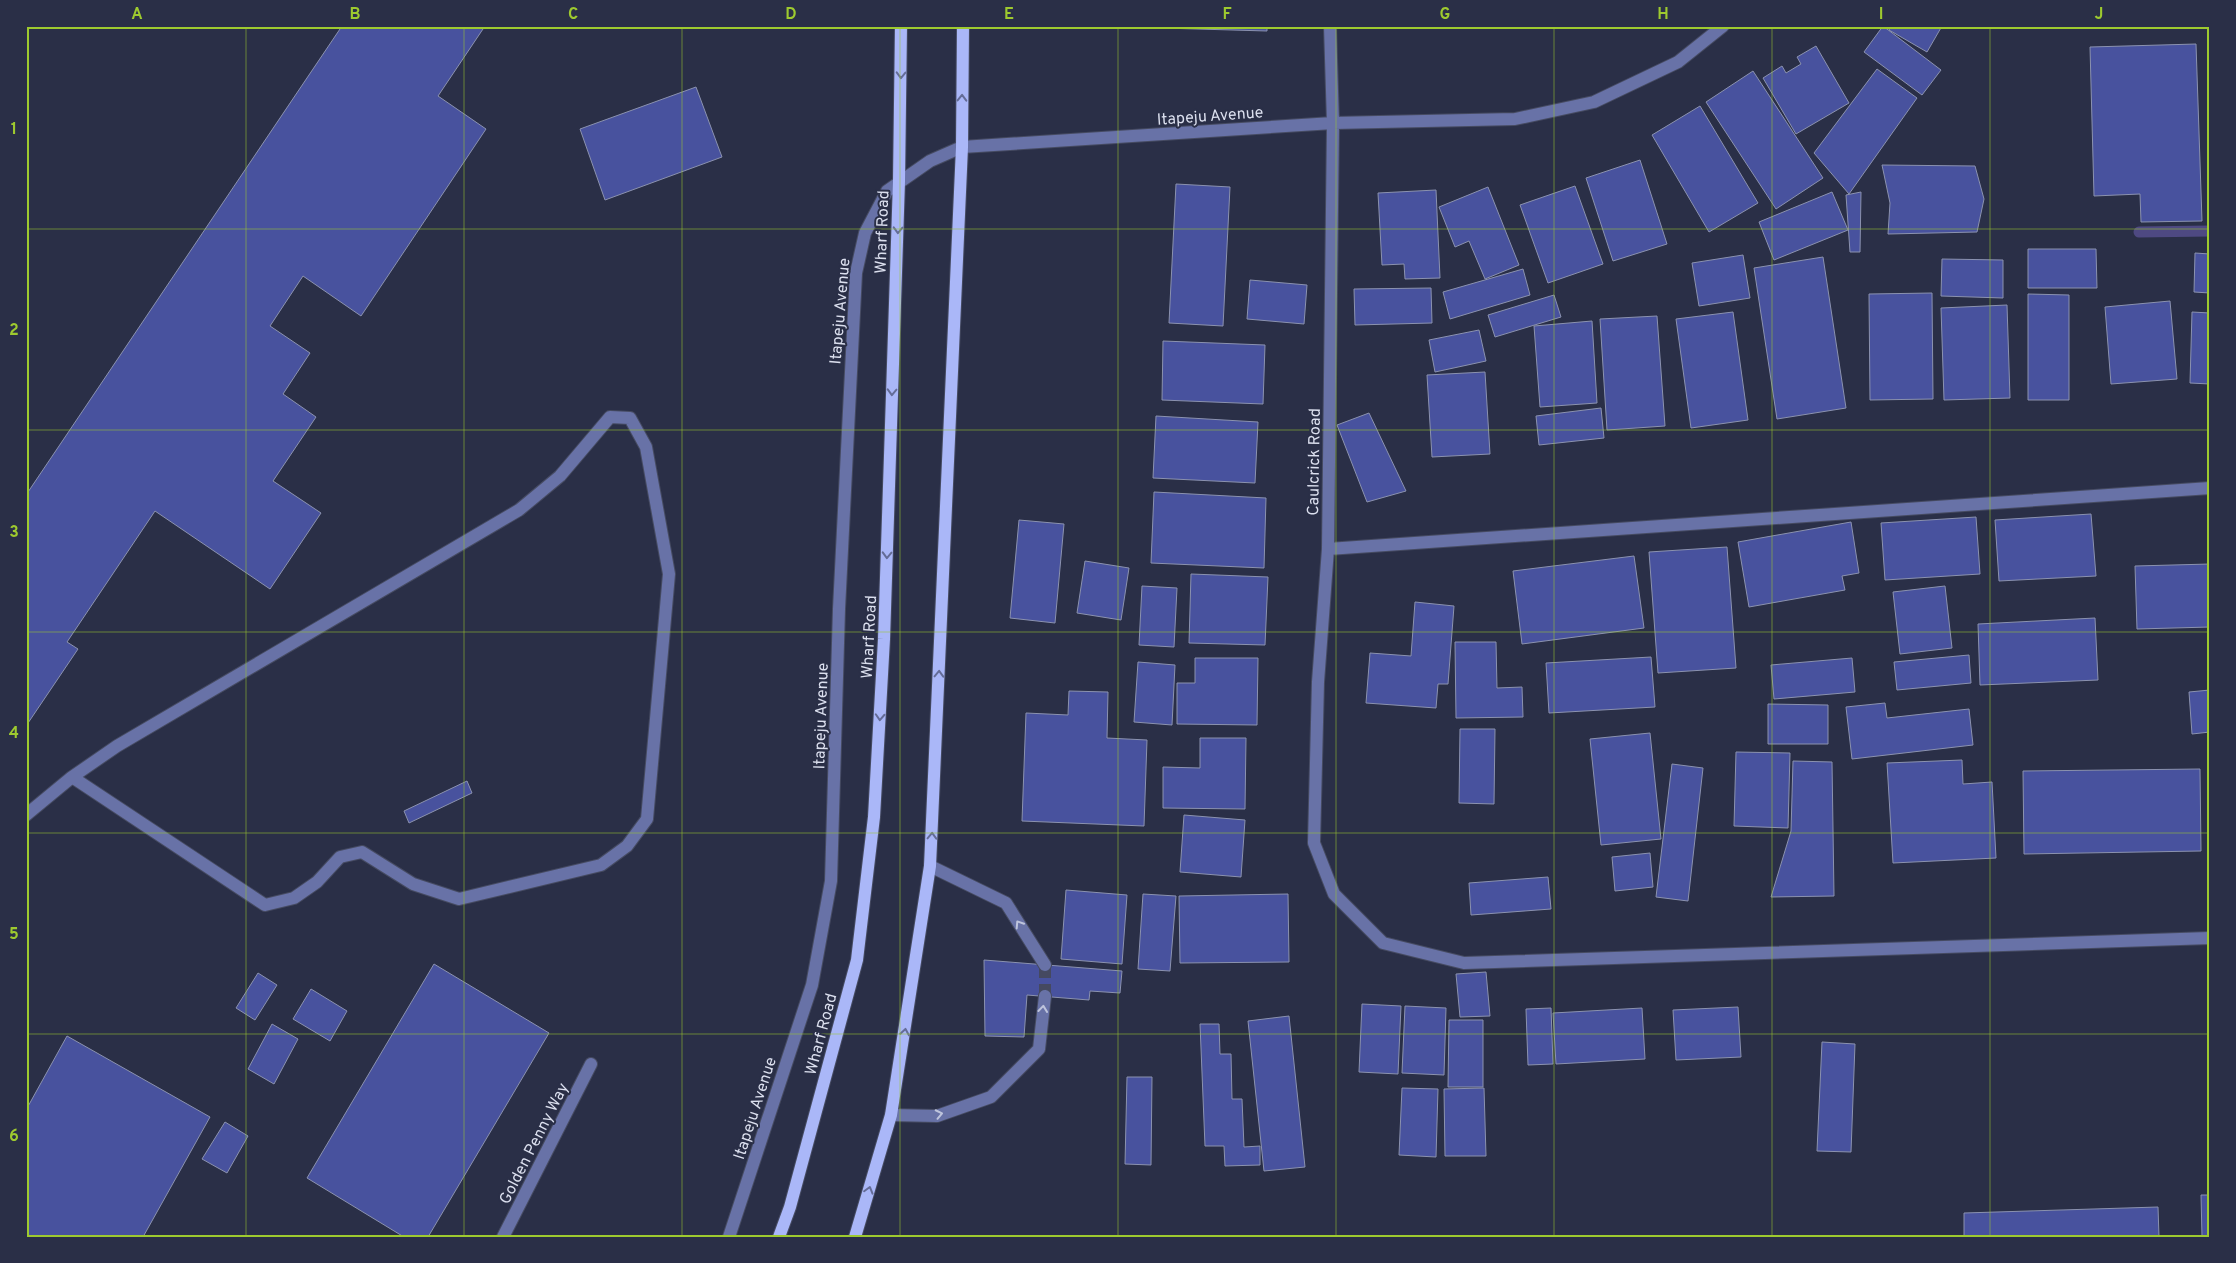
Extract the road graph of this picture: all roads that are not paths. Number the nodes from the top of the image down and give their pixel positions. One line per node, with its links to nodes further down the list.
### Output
1 (901, 26): 7 (main road, Wharf Road, one-way to 7)
2 (963, 26): 6 (main road, one-way to 2)
3 (1330, 26): 5 (street, Caulcrick Road)
4 (1723, 26): 5 (street, Itapeju Avenue)
5 (1333, 123): 6 (street, Itapeju Avenue); 9 (street, Caulcrick Road)
6 (962, 147): 7 (street, Itapeju Avenue); 12 (main road, one-way to 6)
7 (899, 181): 19 (street, Itapeju Avenue); 20 (main road, Wharf Road, one-way to 20)
8 (2210, 488): 9 (street)
9 (1328, 549): 13 (street, Caulcrick Road)
10 (72, 777): 10 (street); 11 (street)
11 (26, 815)
12 (930, 866): 14 (street, one-way to 12); 17 (main road, one-way to 12)
13 (2210, 938)
14 (1046, 965)
15 (1045, 996): 17 (street, one-way to 15)
16 (591, 1064): 18 (street, Golden Penny Way)
17 (891, 1115): 21 (main road, one-way to 17)
18 (503, 1237)
19 (729, 1237)
20 (778, 1237)
21 (855, 1237)

